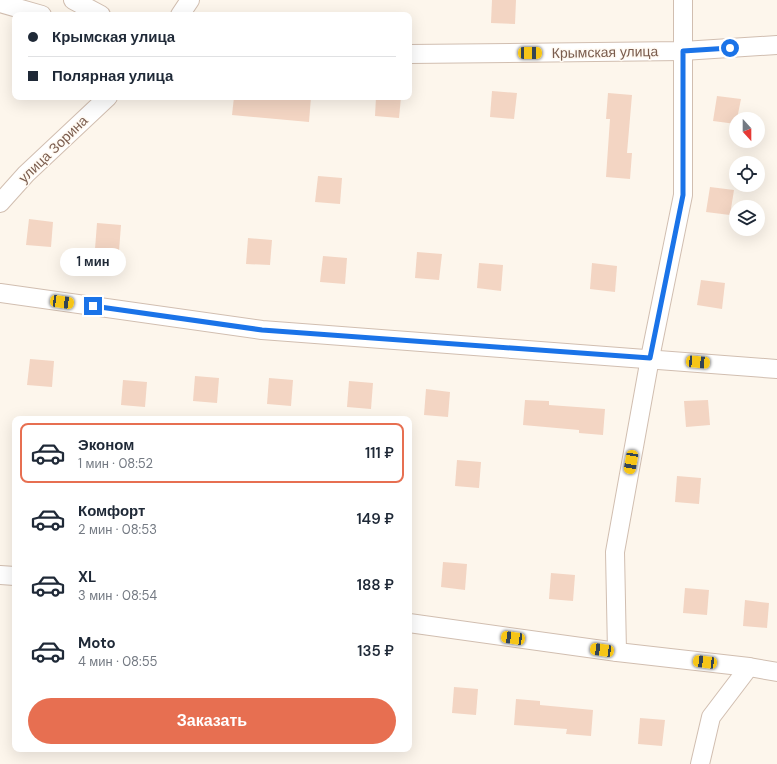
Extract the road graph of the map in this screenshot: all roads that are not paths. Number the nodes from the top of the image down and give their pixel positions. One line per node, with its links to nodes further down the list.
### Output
1 (74, 0): 6 (street)
2 (190, 0): 7 (street)
3 (683, 0): 9 (street)
4 (0, 3): 5 (street)
5 (32, 12)
6 (96, 12)
7 (182, 12)
8 (777, 45): 9 (street, Крымская улица)
9 (683, 51): 10 (street, Крымская улица); 14 (street)
10 (412, 54)
11 (105, 100): 12 (street, улица Зорина)
12 (0, 202)
13 (0, 294): 14 (street)
14 (650, 358): 15 (street); 19 (street)
15 (777, 369)
16 (0, 575): 17 (street)
17 (12, 576)
18 (412, 623): 19 (street)
19 (617, 652): 20 (street)
20 (749, 667): 21 (street); 22 (street)
21 (777, 672)
22 (700, 764)

